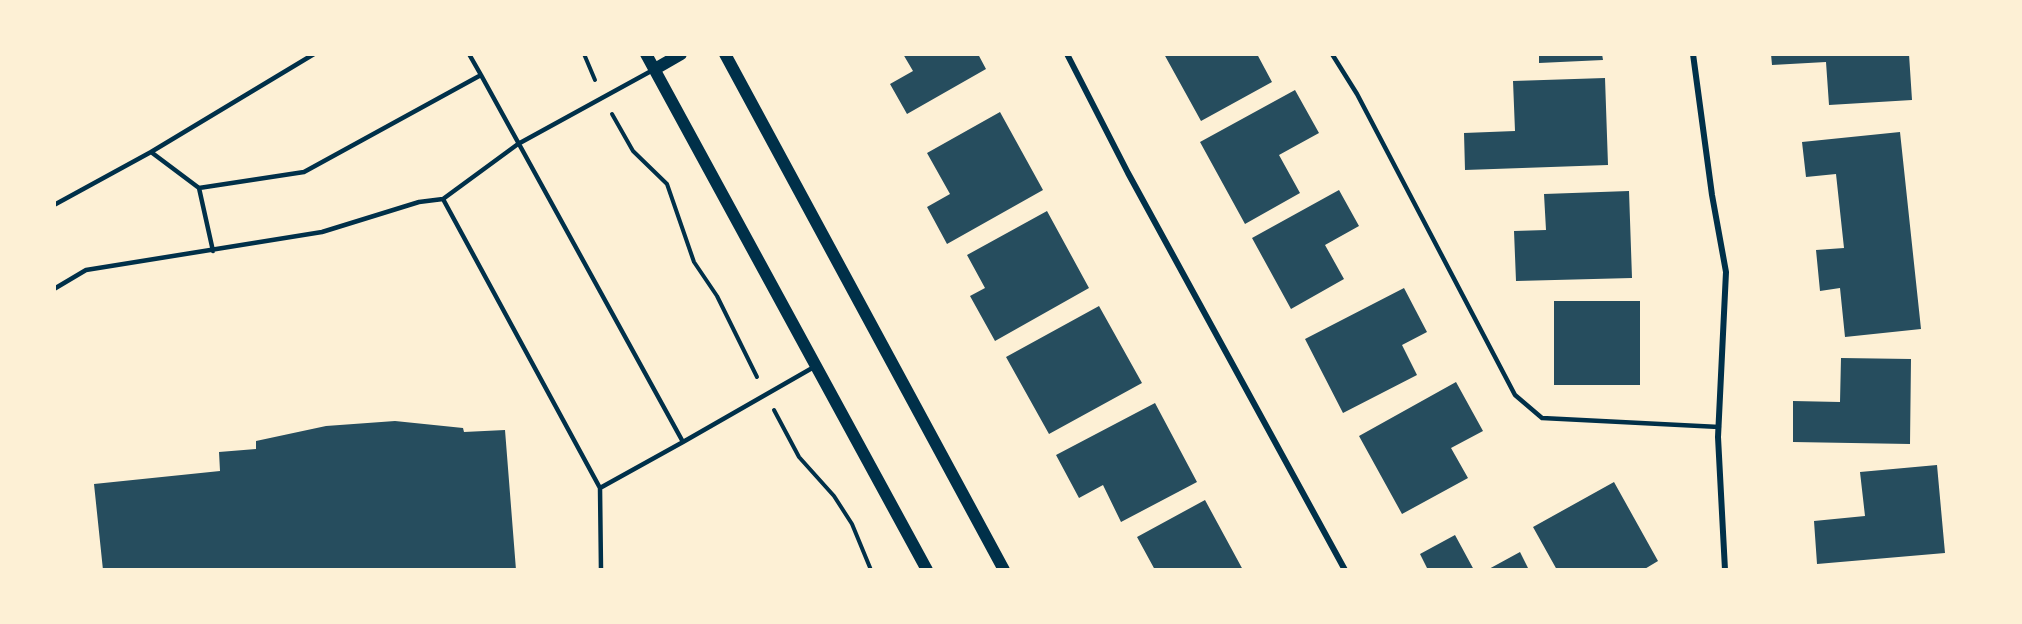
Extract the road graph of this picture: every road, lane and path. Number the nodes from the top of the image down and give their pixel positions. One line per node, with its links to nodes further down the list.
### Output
1 (314, 54): 14 (lane)
2 (469, 54): 11 (lane)
3 (584, 54): 12 (path)
4 (646, 54): 10 (main road)
5 (681, 54): 10 (main road)
6 (725, 54): 28 (main road)
7 (1067, 54): 29 (street)
8 (1332, 54): 22 (lane)
9 (1693, 54): 22 (street)
10 (654, 69): 12 (lane); 20 (main road)
11 (481, 75): 13 (lane); 15 (lane)
12 (604, 97): 13 (lane); 21 (path)
13 (518, 144): 16 (lane); 23 (lane)
14 (151, 152): 15 (lane); 17 (lane)
15 (199, 188): 18 (lane)
16 (443, 199): 18 (lane); 24 (lane)
17 (54, 205)
18 (213, 251): 19 (lane)
19 (54, 289)
20 (816, 366): 21 (lane); 27 (main road)
21 (766, 395): 23 (lane); 26 (path)
22 (1719, 427): 30 (street)
23 (683, 442): 24 (lane)
24 (600, 488): 25 (lane)
25 (601, 570)
26 (872, 570)
27 (927, 570)
28 (1005, 570)
29 (1345, 570)
30 (1725, 570)

